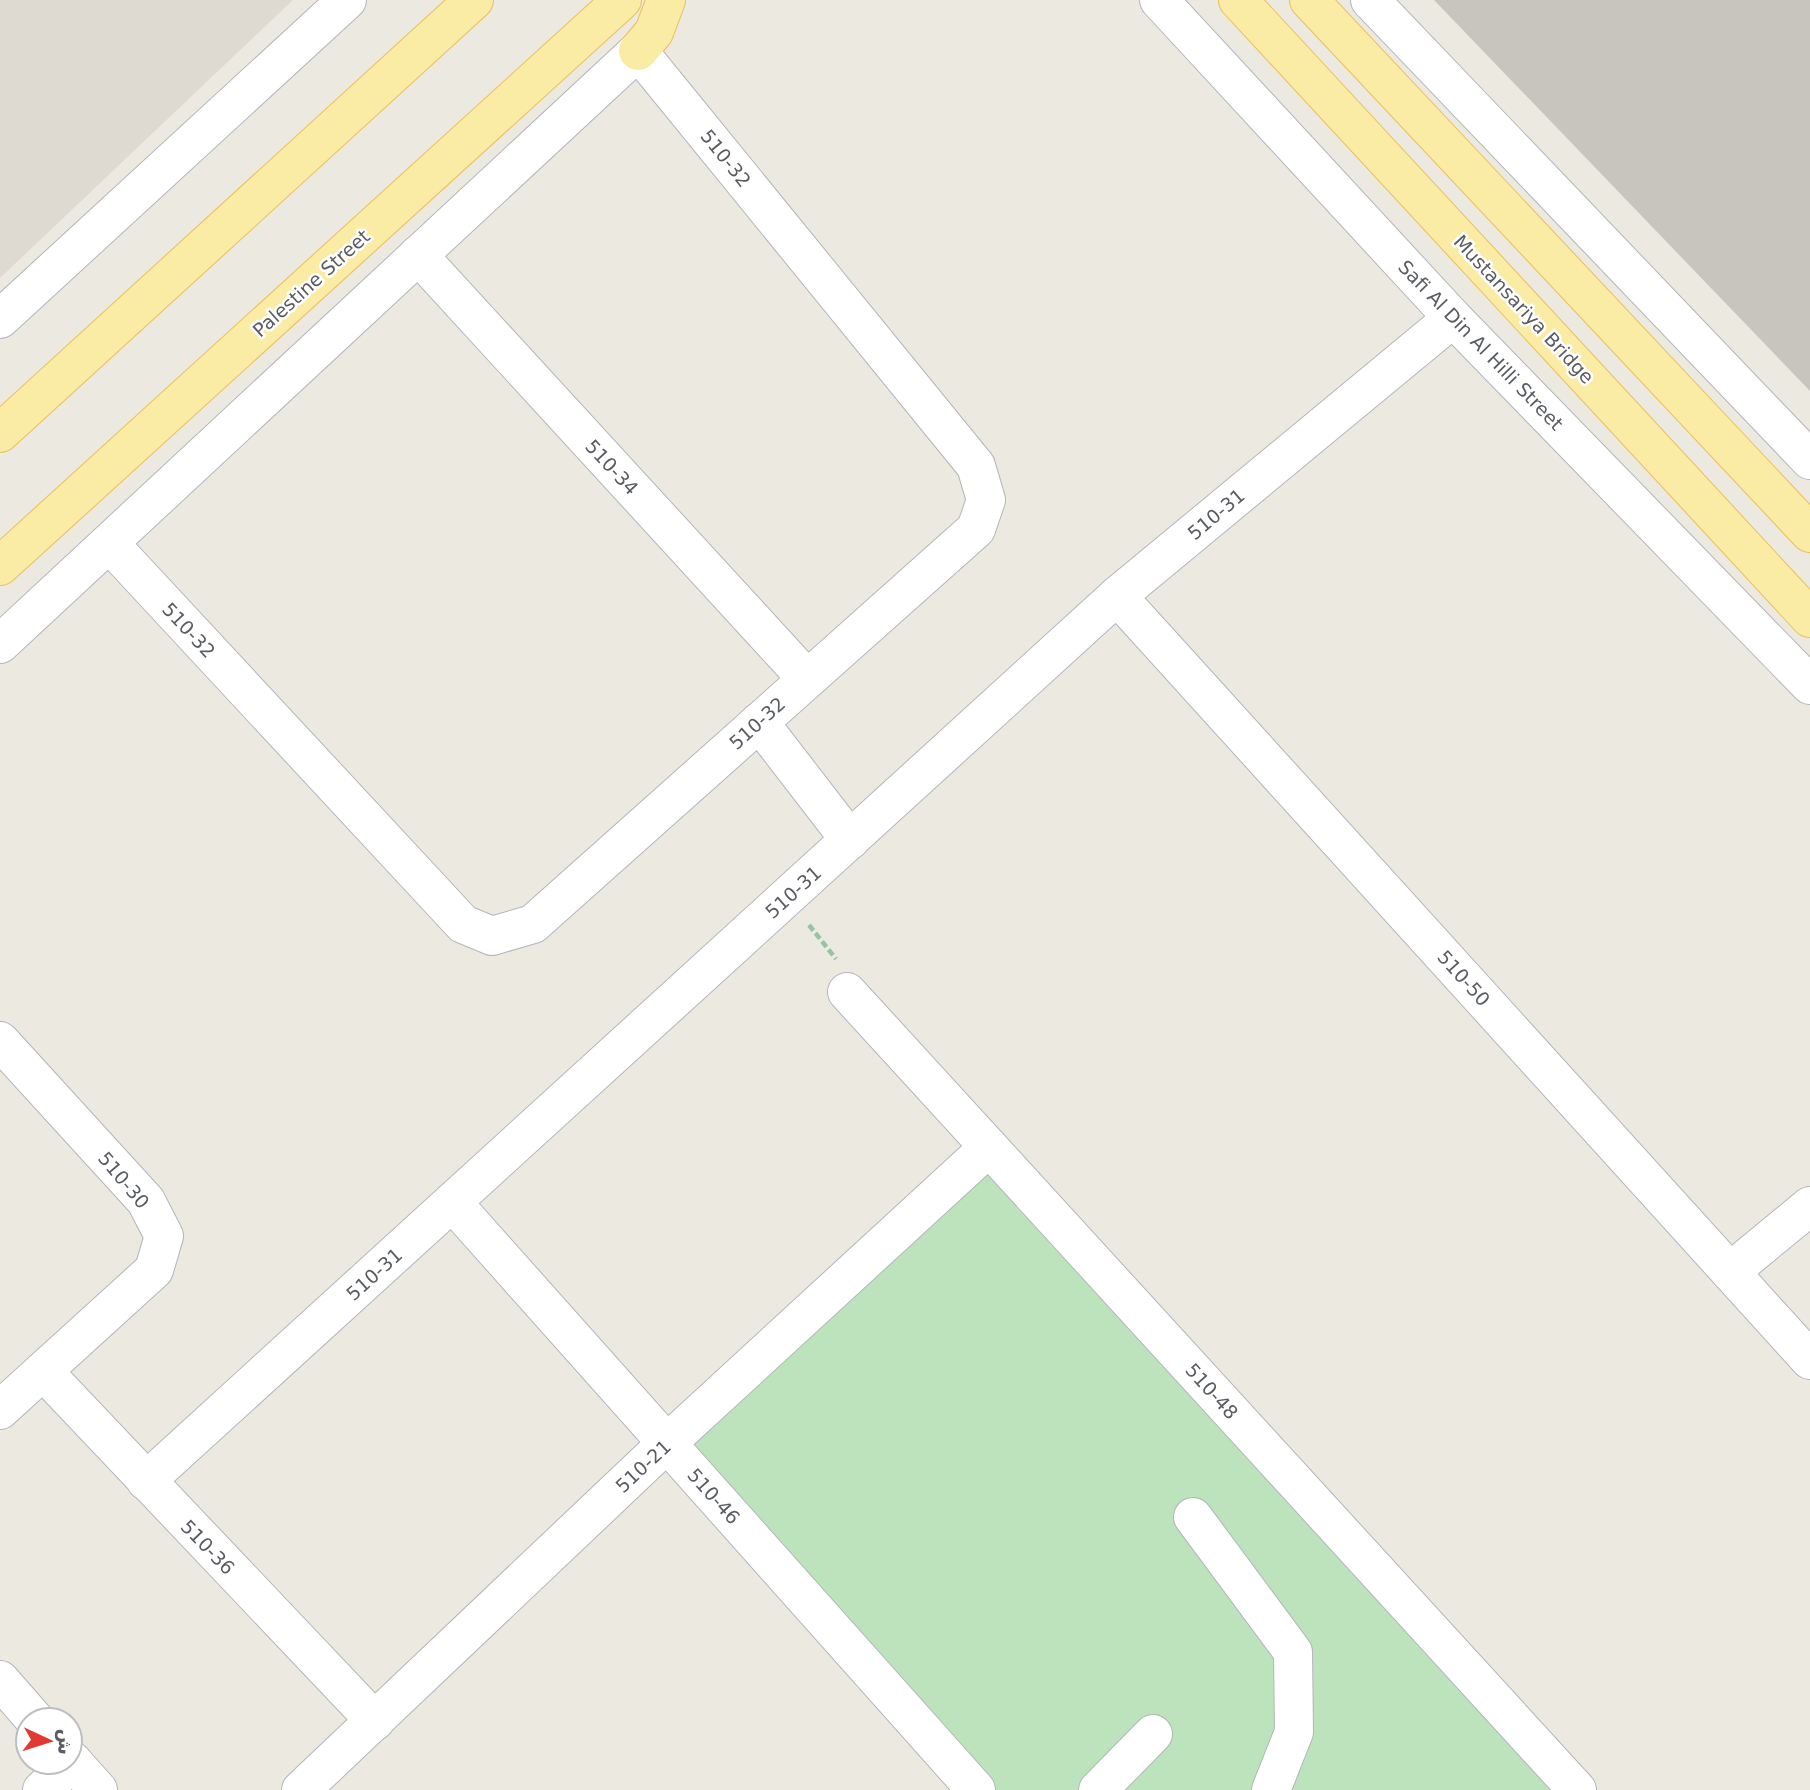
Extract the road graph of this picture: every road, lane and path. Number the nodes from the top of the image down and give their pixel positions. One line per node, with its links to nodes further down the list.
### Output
1 (347, 0): 12 (street)
2 (474, 0): 13 (main road)
3 (622, 0): 17 (main road, Palestine Street)
4 (666, 0): 9 (main road)
5 (1159, 0): 11 (street, Safi Al Din Al Hilli Street)
6 (1238, 0): 19 (main road, Mustansariya Bridge)
7 (1309, 0): 15 (main road)
8 (1370, 0): 14 (street)
9 (638, 51): 10 (street); 21 (street, 510-32)
10 (418, 255): 16 (street); 21 (street, 510-34)
11 (1453, 318): 18 (street, 510-31); 22 (street, Safi Al Din Al Hilli Street)
12 (0, 319)
13 (0, 433)
14 (1810, 460)
15 (1810, 533)
16 (108, 543): 20 (street); 23 (street, 510-32)
17 (0, 566)
18 (1118, 596): 24 (street, 510-31); 31 (street, 510-50)
19 (1810, 618)
20 (0, 644)
21 (807, 678): 23 (street, 510-32)
22 (1810, 685)
23 (759, 722): 24 (street)
24 (850, 840): 25 (street, 510-31)
25 (788, 896): 26 (path); 29 (street, 510-31)
26 (847, 992): 28 (street, 510-48)
27 (0, 1041): 33 (street, 510-30)
28 (989, 1147): 35 (street, 510-21); 48 (street, 510-48)
29 (452, 1202): 35 (street, 510-46); 36 (street, 510-31)
30 (1810, 1206): 31 (street)
31 (1730, 1272): 32 (street, 510-50)
32 (1810, 1360)
33 (43, 1371): 34 (street, 510-30); 36 (street, 510-36)
34 (0, 1410)
35 (667, 1443): 40 (street, 510-21); 45 (street, 510-46)
36 (146, 1481): 40 (street, 510-36)
37 (1194, 1517): 47 (street)
38 (0, 1680): 39 (street)
39 (23, 1706)
40 (374, 1721): 44 (street, 510-21)
41 (1153, 1734): 46 (street)
42 (69, 1776): 43 (street)
43 (42, 1790)
44 (301, 1790)
45 (976, 1790)
46 (1098, 1790)
47 (1271, 1790)
48 (1577, 1790)

